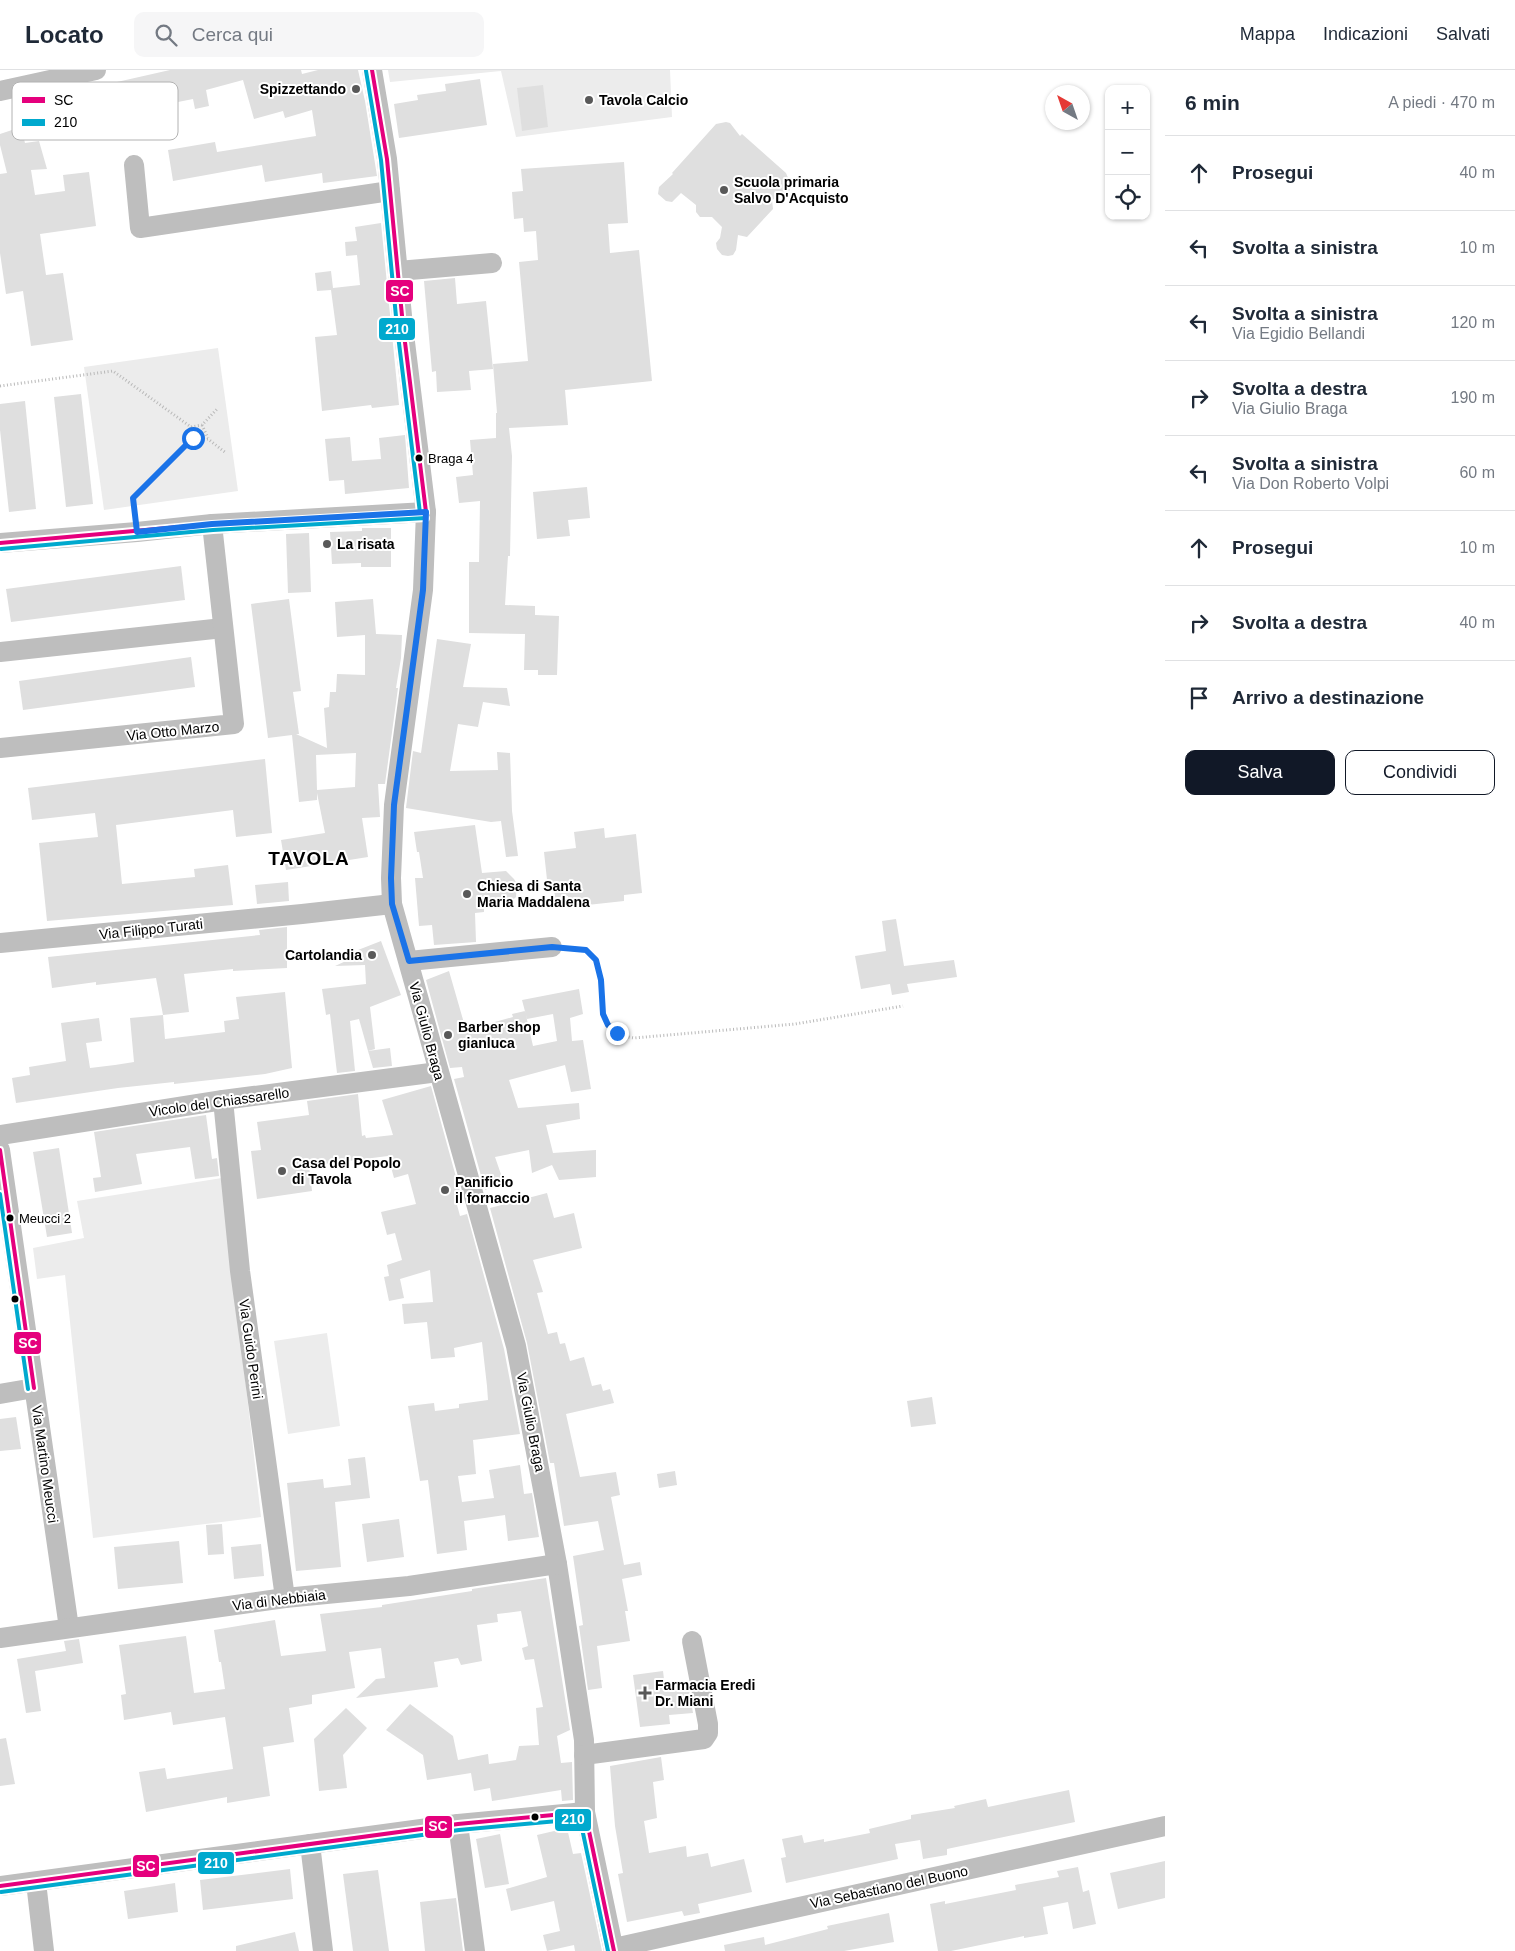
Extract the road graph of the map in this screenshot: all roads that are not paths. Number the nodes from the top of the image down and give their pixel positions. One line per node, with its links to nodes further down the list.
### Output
1 (96, 70): 3 (street)
2 (372, 70): 5 (street, Via Giulio Braga)
3 (41, 82)
4 (134, 166): 5 (street)
5 (390, 191): 7 (street, Via Giulio Braga)
6 (492, 263): 7 (street)
7 (398, 271): 8 (street, Via Giulio Braga)
8 (426, 512): 9 (street); 14 (street, Via Giulio Braga)
9 (212, 524): 10 (street); 11 (street, Via Otto Marzo)
10 (0, 543)
11 (223, 628): 12 (street); 13 (street, Via Otto Marzo)
12 (0, 652)
13 (0, 748)
14 (392, 904): 15 (street, Via Filippo Turati); 17 (street, Via Giulio Braga)
15 (0, 943)
16 (552, 947): 17 (street)
17 (409, 961): 18 (street, Via Giulio Braga)
18 (438, 1072): 19 (street, Vicolo del Chiassarello); 24 (street, Via Giulio Braga)
19 (223, 1100): 20 (street, Vicolo del Chiassarello); 25 (street, Via Guido Perini)
20 (0, 1135)
21 (0, 1150): 22 (street, Via Martino Meucci)
22 (34, 1388): 23 (street); 26 (street, Via Martino Meucci)
23 (0, 1394)
24 (557, 1564): 25 (street, Via di Nebbiaia); 29 (street, Via Giulio Braga)
25 (285, 1598): 26 (street, Via di Nebbiaia)
26 (69, 1628): 27 (street, Via di Nebbiaia)
27 (0, 1638)
28 (692, 1641): 29 (street)
29 (584, 1755): 30 (street, Via Giulio Braga)
30 (585, 1812): 31 (street); 36 (street, Via Giulio Braga)
31 (458, 1824): 33 (street); 39 (street)
32 (1165, 1826): 36 (street, Via Sebastiano del Buono)
33 (310, 1844): 34 (street); 38 (street)
34 (36, 1882): 35 (street); 37 (street)
35 (0, 1886)
36 (614, 1949)
37 (44, 1951)
38 (323, 1951)
39 (475, 1951)

